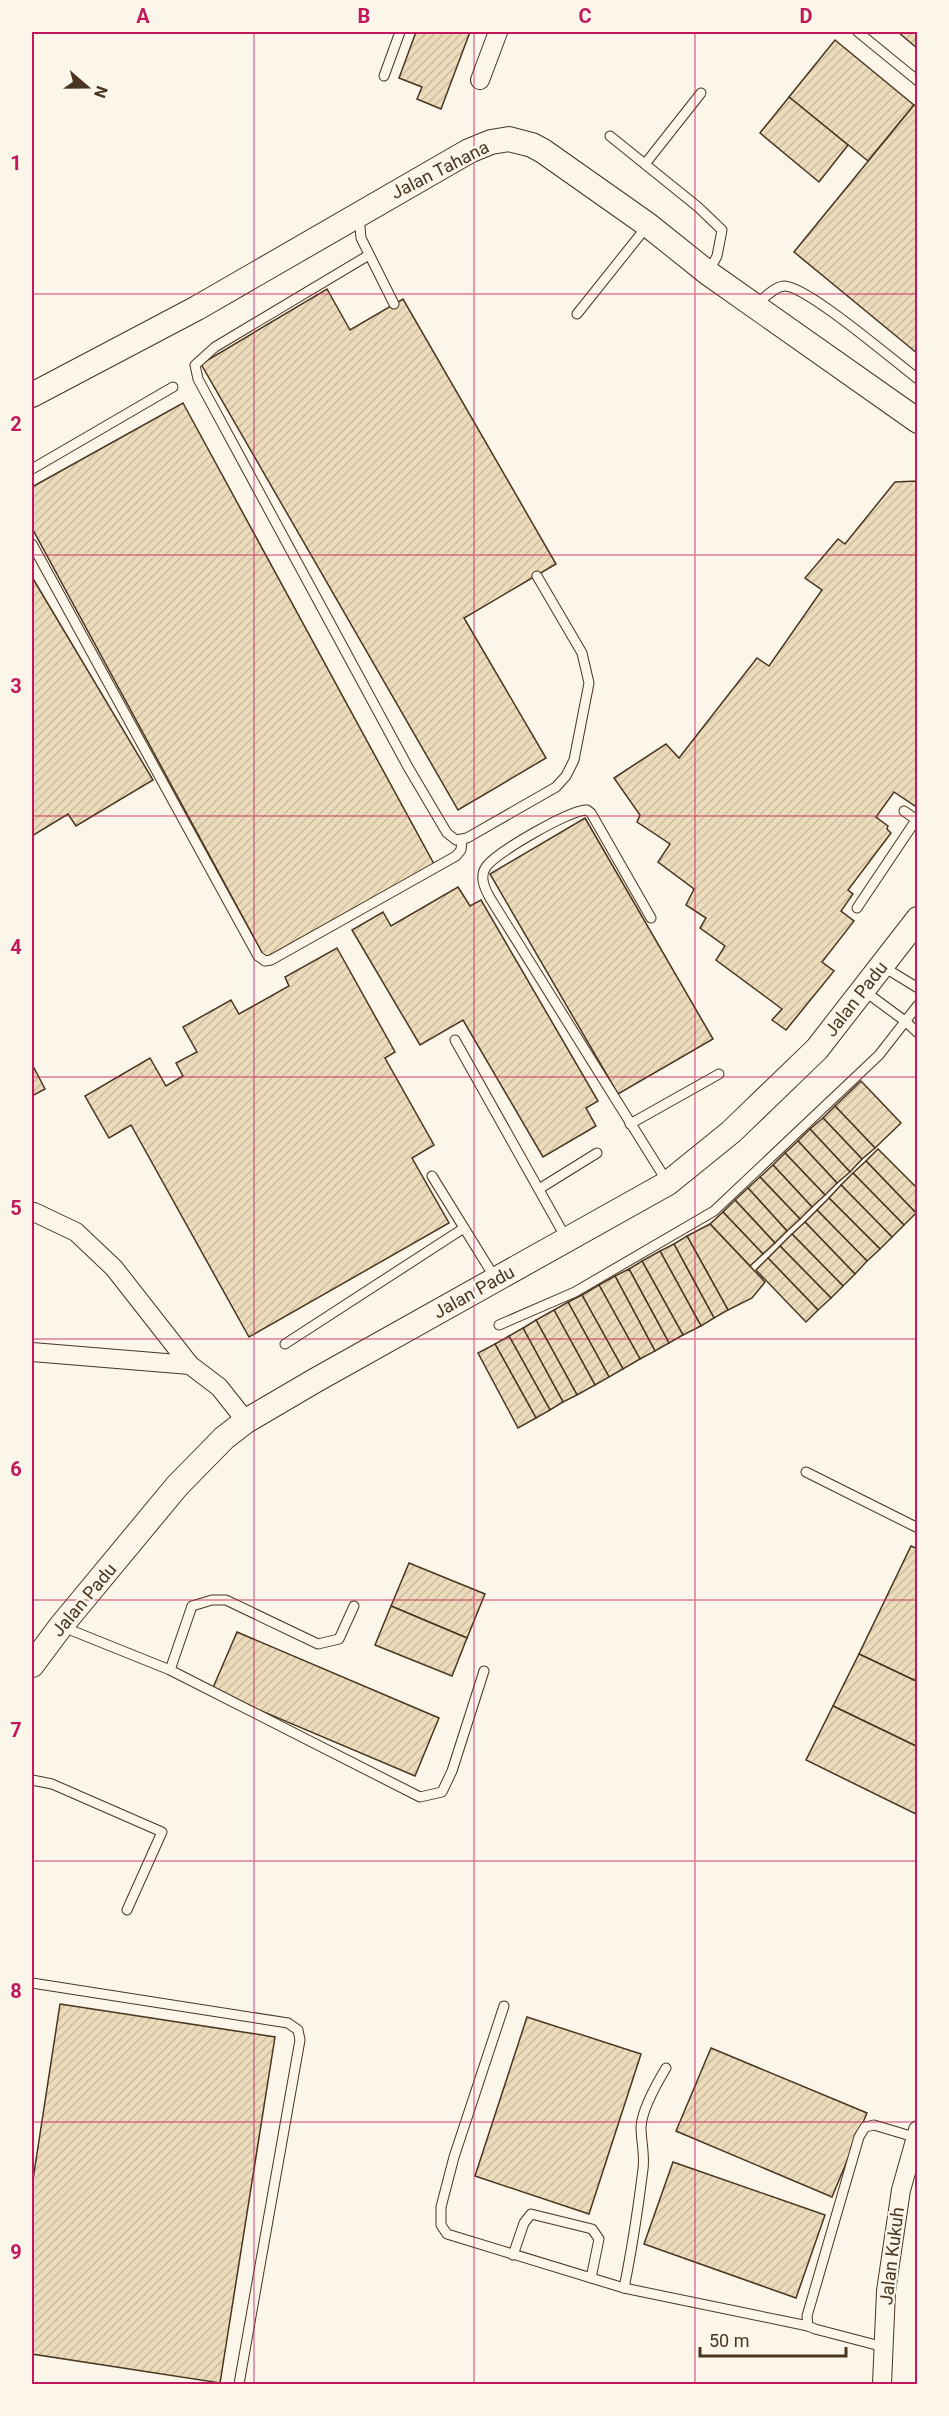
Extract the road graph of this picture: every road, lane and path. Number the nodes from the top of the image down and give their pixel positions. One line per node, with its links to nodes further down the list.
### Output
1 (400, 32): 4 (lane)
2 (498, 32): 5 (street)
3 (858, 32): 6 (lane)
4 (384, 75)
5 (480, 80)
6 (918, 81)
7 (701, 93): 9 (lane)
8 (610, 136): 9 (lane)
9 (645, 164): 13 (lane)
10 (359, 213): 11 (street, Jalan Tahana); 12 (lane); 19 (street, Jalan Tahana)
11 (648, 225): 13 (street, Jalan Tahana); 16 (lane)
12 (369, 255): 14 (lane); 26 (lane)
13 (708, 273): 15 (street, Jalan Tahana)
14 (394, 304)
15 (755, 306): 17 (lane); 20 (street, Jalan Tahana)
16 (577, 314)
17 (918, 379)
18 (173, 387): 21 (lane)
19 (32, 395)
20 (918, 421)
21 (32, 469)
22 (32, 544): 26 (lane)
23 (537, 576): 26 (lane)
24 (904, 811): 25 (lane)
25 (917, 820): 27 (lane)
26 (462, 840)
27 (857, 908)
28 (651, 918): 38 (lane)
29 (918, 919): 30 (street, Jalan Padu)
30 (882, 966): 31 (lane); 32 (street, Jalan Padu)
31 (918, 988)
32 (862, 989): 34 (lane); 41 (street, Jalan Padu)
33 (918, 1005): 34 (lane)
34 (905, 1021): 35 (lane); 47 (lane)
35 (918, 1033)
36 (455, 1041): 42 (lane)
37 (719, 1074): 38 (lane)
38 (630, 1124): 41 (lane)
39 (597, 1153): 42 (lane)
40 (432, 1176): 44 (lane)
41 (668, 1183): 45 (street, Jalan Padu)
42 (539, 1189): 45 (lane)
43 (32, 1213): 50 (street)
44 (464, 1228): 46 (lane); 48 (lane)
45 (568, 1240): 46 (street, Jalan Padu)
46 (496, 1280): 51 (street, Jalan Padu)
47 (499, 1325)
48 (285, 1344)
49 (32, 1352): 50 (street)
50 (190, 1365): 51 (street)
51 (246, 1421): 55 (street, Jalan Padu)
52 (806, 1472): 53 (lane)
53 (918, 1528)
54 (354, 1606): 57 (lane)
55 (61, 1626): 56 (street, Jalan Padu); 57 (lane)
56 (32, 1664)
57 (170, 1670): 58 (lane)
58 (484, 1671)
59 (32, 1780): 60 (lane)
60 (127, 1910)
61 (32, 1983): 70 (lane)
62 (504, 2006): 65 (lane)
63 (666, 2068): 67 (lane)
64 (916, 2133): 68 (lane); 69 (street, Jalan Kukuh)
65 (513, 2254): 66 (lane); 66 (lane)
66 (591, 2278): 67 (lane)
67 (624, 2288): 68 (lane)
68 (808, 2326): 69 (lane)
69 (884, 2347): 71 (street, Jalan Kukuh)
70 (239, 2385)
71 (882, 2385)

